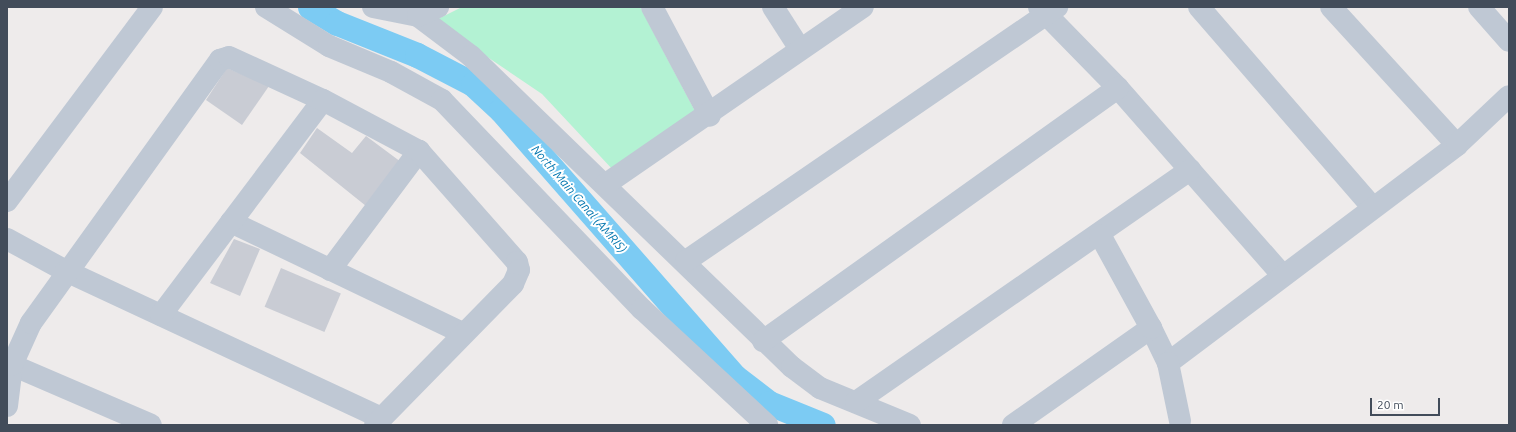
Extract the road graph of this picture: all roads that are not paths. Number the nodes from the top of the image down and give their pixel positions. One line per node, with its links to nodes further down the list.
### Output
1 (152, 7): 23 (street)
2 (266, 7): 43 (street)
3 (373, 7): 12 (street)
4 (438, 7): 12 (street)
5 (652, 7): 18 (street)
6 (774, 7): 14 (street)
7 (863, 7): 14 (street)
8 (1199, 7): 24 (street)
9 (1331, 7): 19 (street)
10 (1479, 7): 13 (street)
11 (1047, 10): 15 (street); 28 (street)
12 (418, 16): 22 (street)
13 (1509, 41)
14 (800, 50): 18 (street)
15 (1118, 88): 21 (street); 35 (street)
16 (1509, 96): 19 (street)
17 (323, 100): 20 (street); 25 (street); 30 (street)
18 (710, 116): 22 (street)
19 (1457, 145): 24 (street)
20 (419, 151): 29 (street); 34 (street)
21 (1190, 170): 26 (street); 31 (street)
22 (606, 184): 28 (street)
23 (7, 201)
24 (1372, 207): 31 (street)
25 (231, 222): 29 (street); 32 (street)
26 (1100, 235): 33 (street); 38 (street)
27 (7, 239): 30 (street)
28 (686, 262): 35 (street)
29 (330, 270): 34 (street)
30 (66, 271): 32 (street); 37 (street)
31 (1282, 275): 36 (street)
32 (161, 315): 41 (street)
33 (1151, 328): 36 (street); 45 (street)
34 (463, 333): 41 (street)
35 (763, 341): 38 (street)
36 (1168, 363): 40 (street)
37 (12, 365): 39 (street); 42 (street)
38 (856, 402): 44 (street)
39 (7, 406)
40 (1180, 421)
41 (378, 422)
42 (151, 425)
43 (767, 425)
44 (910, 425)
45 (1014, 425)

